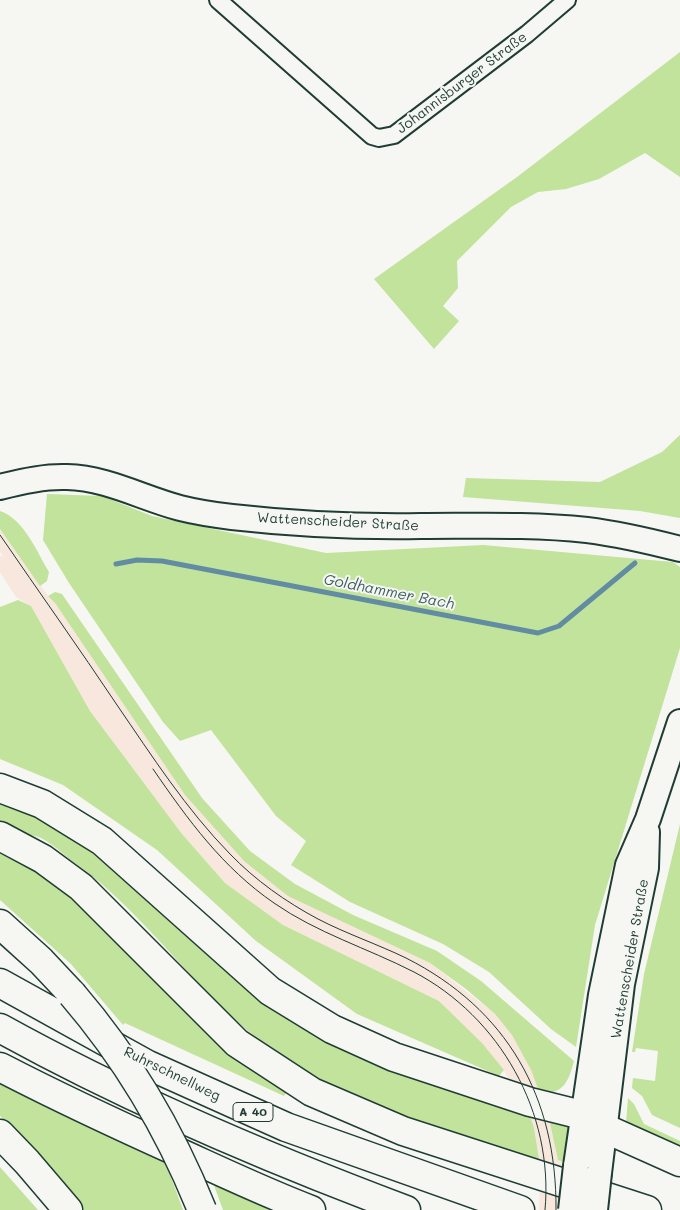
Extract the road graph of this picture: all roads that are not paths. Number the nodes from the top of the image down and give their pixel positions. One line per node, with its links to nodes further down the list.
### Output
1 (218, 0): 2 (street, Johannisburger Straße)
2 (567, 0)
3 (0, 487): 4 (main road, Wattenscheider Straße)
4 (680, 549)
5 (680, 722): 12 (main road, Wattenscheider Straße)
6 (0, 788): 12 (highway)
7 (0, 836): 22 (highway)
8 (0, 924): 16 (highway, bridge)
9 (0, 984): 19 (highway, Ruhrschnellweg / A 40)
10 (0, 1028): 18 (highway, A 40)
11 (0, 1066): 17 (highway)
12 (593, 1122): 14 (highway); 20 (main road, Wattenscheider Straße, bridge); 21 (main road, Wattenscheider Straße, bridge)
13 (0, 1134): 15 (highway)
14 (680, 1162)
15 (68, 1210)
16 (202, 1210)
17 (311, 1210)
18 (406, 1210)
19 (520, 1210)
20 (571, 1210)
21 (595, 1210)
22 (647, 1210)

